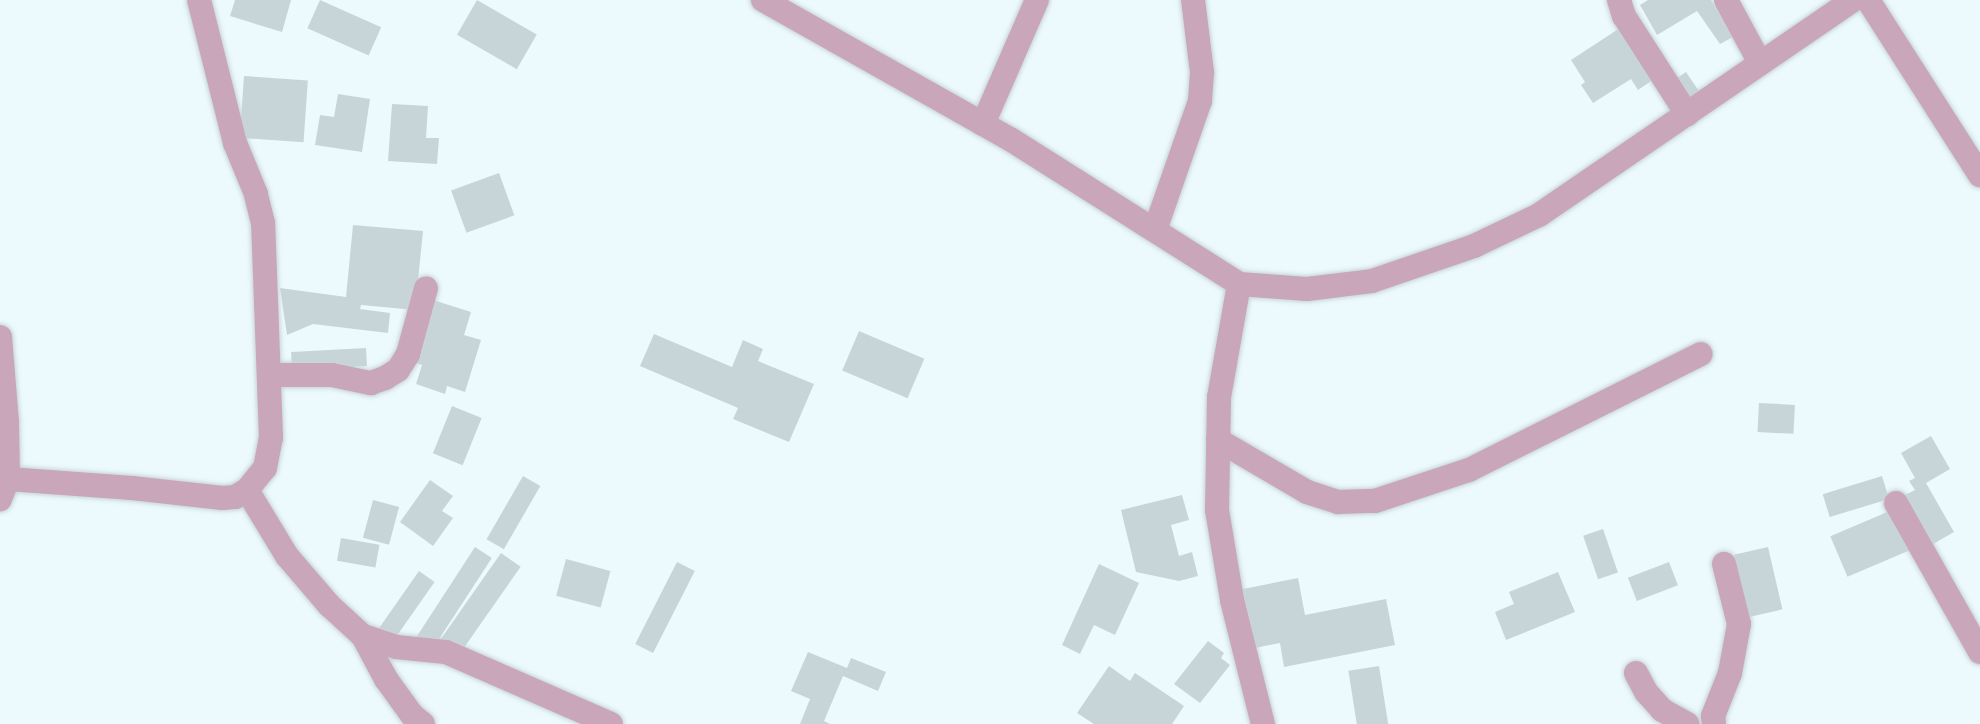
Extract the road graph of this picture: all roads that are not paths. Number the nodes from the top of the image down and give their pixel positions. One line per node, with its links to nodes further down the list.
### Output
1 (199, 0): 19 (street)
2 (763, 0): 9 (street)
3 (1037, 0): 12 (street)
4 (1193, 0): 14 (street)
5 (1619, 0): 11 (street)
6 (1726, 0): 10 (street)
7 (1853, 0): 10 (street)
8 (1868, 0): 13 (street)
9 (796, 8): 12 (street)
10 (1760, 63): 11 (street)
11 (1687, 114): 15 (street)
12 (983, 124): 14 (street)
13 (1980, 175)
14 (1155, 230): 15 (street)
15 (1239, 284): 20 (street)
16 (426, 288): 19 (street)
17 (0, 337): 21 (street)
18 (1701, 354): 20 (street)
19 (270, 375): 22 (street)
20 (1218, 440): 30 (street)
21 (4, 489): 22 (street)
22 (247, 490): 25 (street)
23 (1896, 503): 26 (street)
24 (1724, 564): 32 (street)
25 (363, 636): 28 (street); 29 (street)
26 (1980, 652)
27 (1636, 673): 31 (street)
28 (423, 724)
29 (611, 724)
30 (1263, 724)
31 (1687, 724)
32 (1714, 724)

